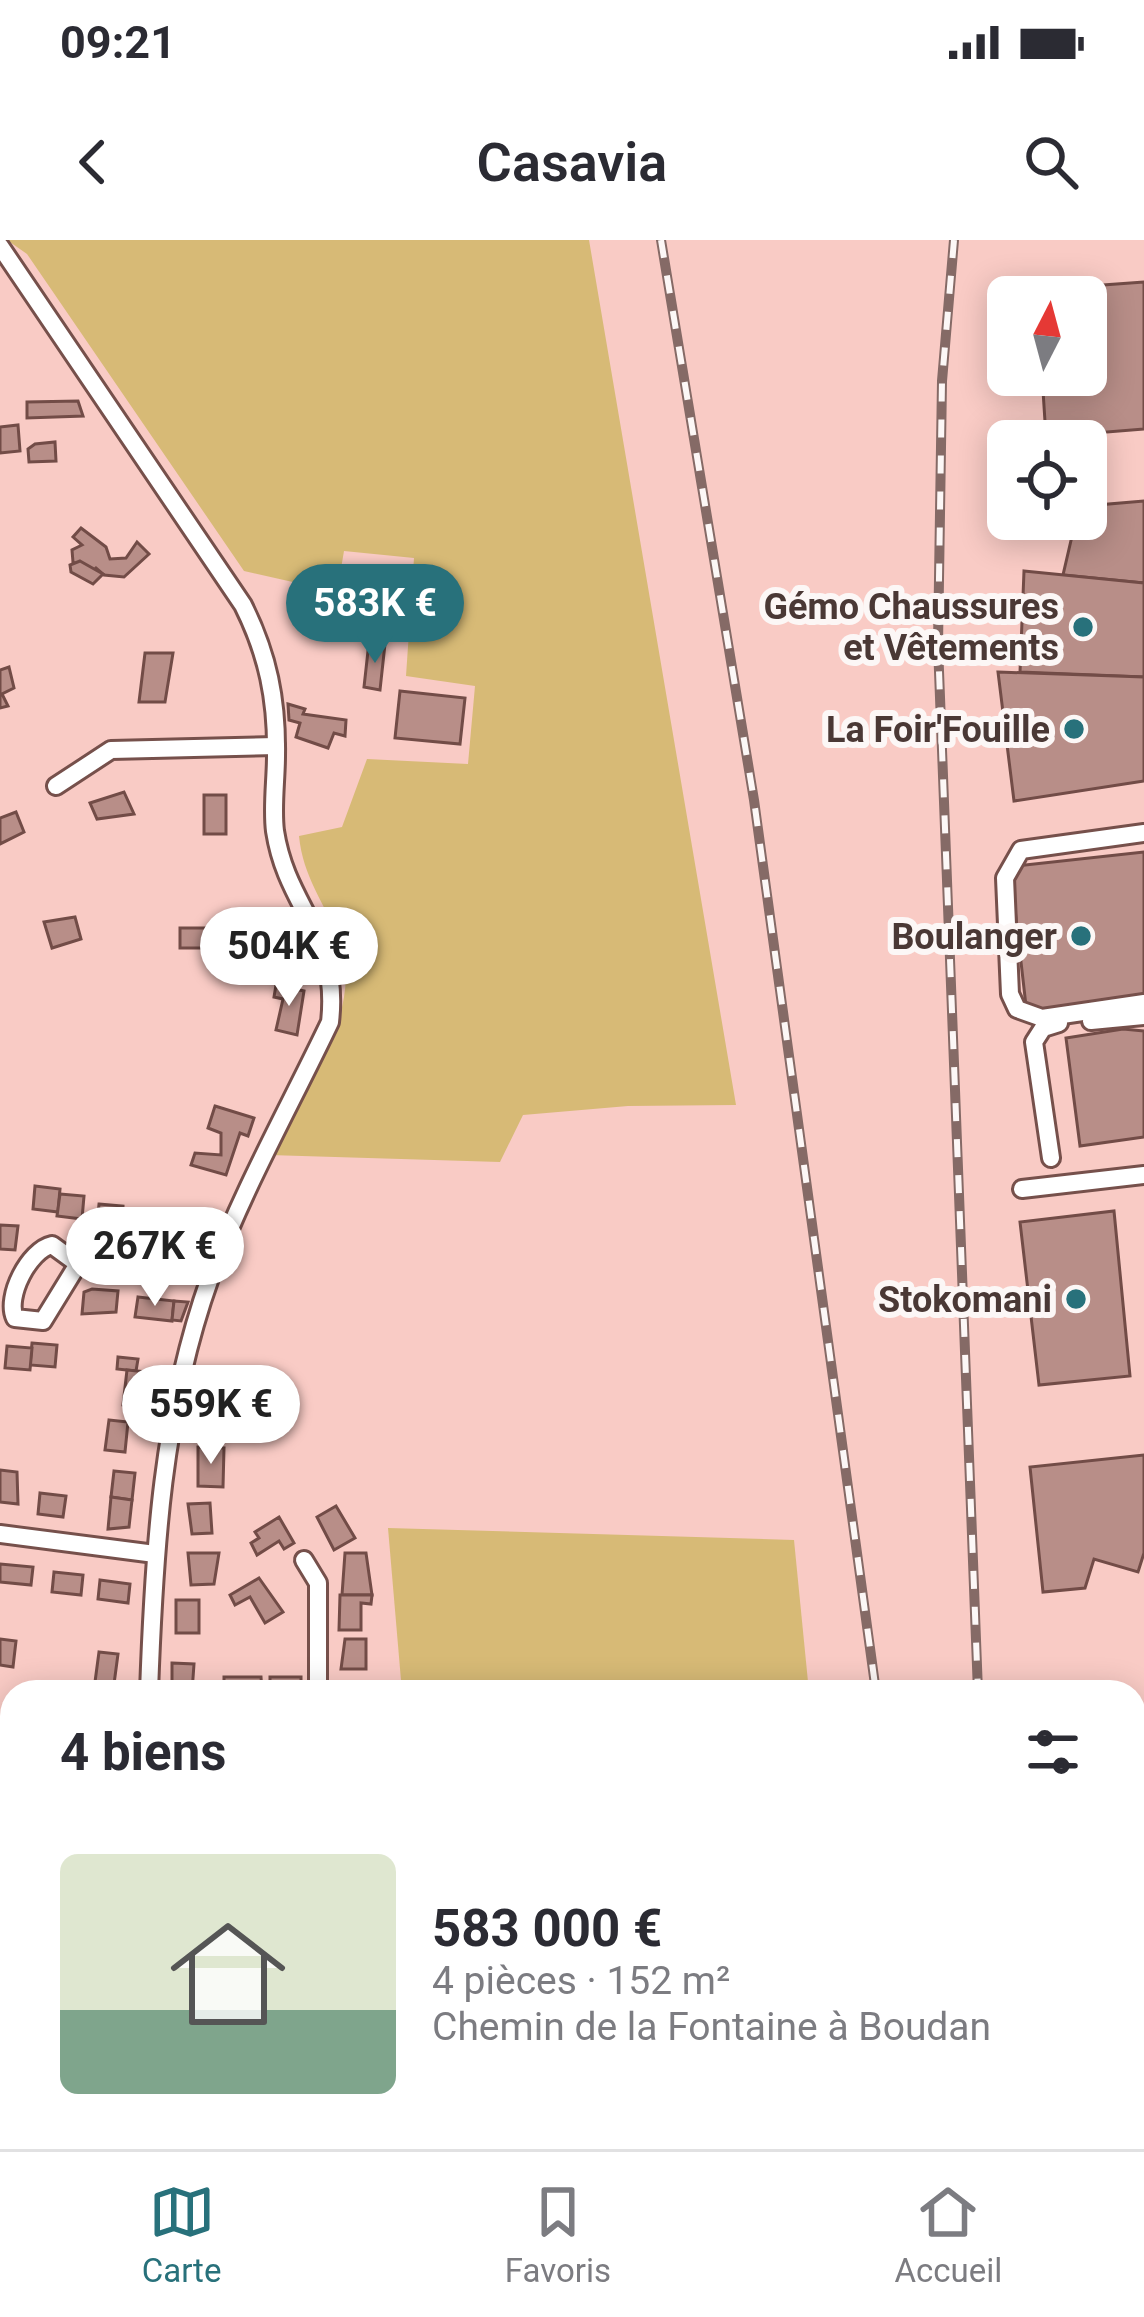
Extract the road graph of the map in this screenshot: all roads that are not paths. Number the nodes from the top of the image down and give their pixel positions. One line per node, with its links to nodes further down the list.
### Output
1 (0, 246): 2 (street)
2 (276, 746): 3 (street); 11 (street)
3 (56, 786)
4 (1144, 833): 5 (street)
5 (1144, 1003)
6 (1144, 1016): 7 (street)
7 (1051, 1158)
8 (1144, 1175): 9 (street)
9 (1022, 1190)
10 (78, 1264): 10 (street); 11 (street)
11 (210, 1277): 13 (street)
12 (0, 1534): 13 (street)
13 (155, 1554): 15 (street)
14 (304, 1560): 16 (street)
15 (150, 1680)
16 (318, 1680)

